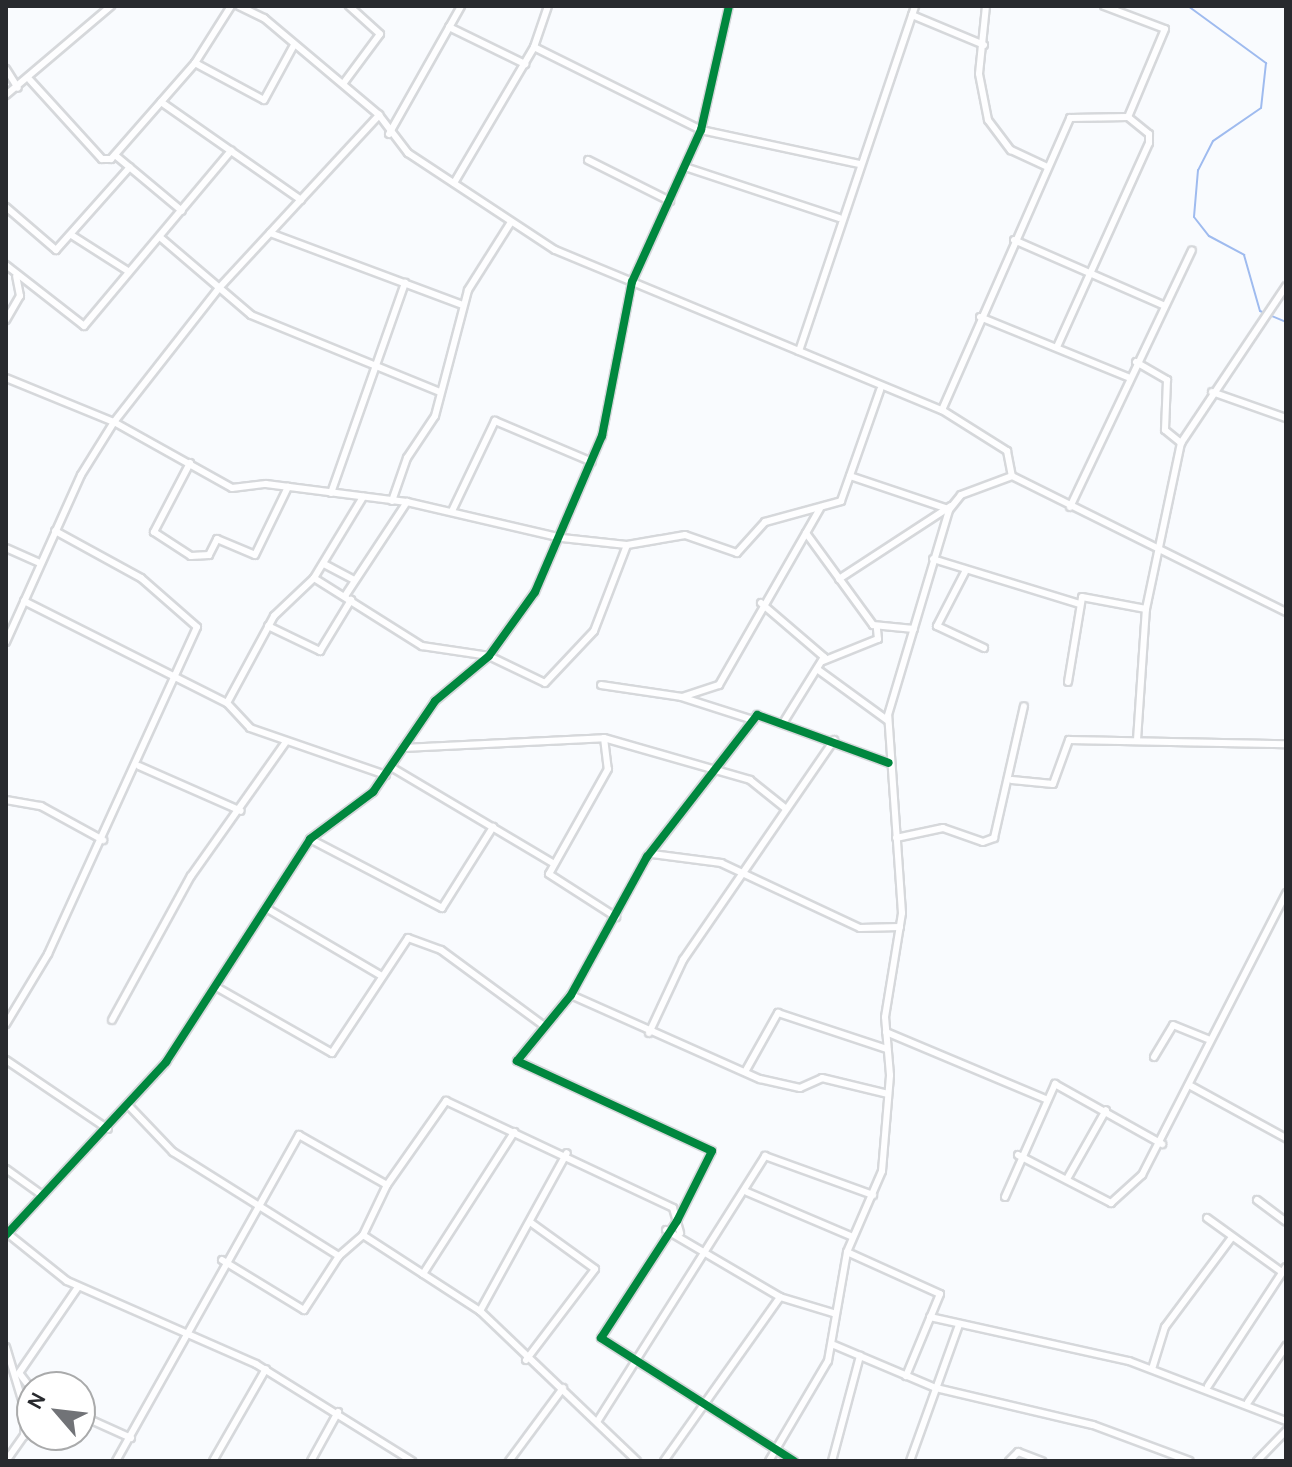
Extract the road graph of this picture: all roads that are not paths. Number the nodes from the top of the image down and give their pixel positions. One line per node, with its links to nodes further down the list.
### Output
1 (111, 6): 21 (street)
2 (231, 6): 18 (street)
3 (239, 6): 12 (street)
4 (349, 6): 22 (street)
5 (461, 6): 14 (street)
6 (548, 6): 17 (street)
7 (718, 6): 11 (street)
8 (915, 6): 13 (street)
9 (986, 6): 16 (street)
10 (1104, 6): 27 (street)
11 (729, 8): 28 (street)
12 (257, 9): 15 (street)
13 (912, 15): 16 (street); 33 (street)
14 (449, 27): 19 (street); 29 (street)
15 (294, 45): 18 (street); 22 (street)
16 (984, 45): 36 (street)
17 (534, 47): 19 (street); 28 (street)
18 (195, 63): 25 (street)
19 (525, 64): 37 (street)
20 (6, 69): 23 (street)
21 (30, 80): 23 (street); 31 (street)
22 (343, 84): 26 (street)
23 (18, 88): 24 (street)
24 (6, 95)
25 (161, 102): 30 (street); 31 (street)
26 (379, 115): 29 (street); 38 (street)
27 (1128, 117): 36 (street); 50 (street)
28 (701, 130): 33 (street); 35 (street)
29 (389, 134): 37 (street)
30 (231, 151): 38 (street); 41 (street)
31 (115, 155): 34 (street)
32 (588, 160): 39 (street)
33 (859, 164): 42 (street)
34 (130, 167): 41 (street); 45 (street)
35 (685, 167): 39 (street); 42 (street)
36 (1047, 167): 47 (street)
37 (454, 183): 43 (street)
38 (301, 200): 44 (street)
39 (670, 201): 53 (street)
40 (6, 207): 45 (street)
41 (182, 211): 46 (street)
42 (839, 218): 62 (street)
43 (511, 222): 53 (street); 57 (street)
44 (270, 233): 54 (street); 56 (street)
45 (73, 236): 51 (street)
46 (161, 238): 51 (street); 56 (street)
47 (1014, 240): 50 (street); 59 (street)
48 (1192, 250): 58 (street)
49 (6, 265): 52 (street)
50 (1090, 270): 58 (street); 61 (street)
51 (128, 271): 52 (street)
52 (16, 274): 60 (street)
53 (632, 282): 62 (street); 74 (street)
54 (405, 283): 57 (street); 64 (street)
55 (1286, 286): 69 (street)
56 (219, 288): 64 (street); 72 (street)
57 (463, 305): 68 (street)
58 (1163, 305): 63 (street)
59 (980, 317): 61 (street); 70 (street)
60 (6, 320)
61 (1057, 347): 65 (street)
62 (799, 351): 67 (street)
63 (1136, 362): 65 (street); 73 (street)
64 (379, 366): 68 (street); 79 (street)
65 (1128, 377): 84 (street)
66 (6, 378): 72 (street)
67 (880, 390): 70 (street); 76 (street)
68 (440, 392): 81 (street)
69 (1212, 392): 71 (street); 73 (street)
70 (942, 410): 77 (street)
71 (1286, 418)
72 (114, 422): 75 (street); 87 (street)
73 (1181, 443): 92 (street)
74 (592, 462): 86 (street); 89 (street)
75 (190, 463): 78 (street); 78 (street)
76 (850, 476): 83 (street); 85 (street)
77 (1012, 476): 83 (street); 84 (street)
78 (288, 487): 79 (street)
79 (331, 493): 80 (street)
80 (363, 497): 81 (street); 95 (street)
81 (392, 501): 82 (street)
82 (407, 502): 86 (street); 99 (street)
83 (948, 507): 93 (street); 98 (street)
84 (1070, 507): 92 (street)
85 (820, 509): 88 (street); 90 (street)
86 (452, 511): 89 (street)
87 (55, 531): 94 (street); 114 (street)
88 (806, 533): 98 (street); 102 (street)
89 (562, 538): 90 (street); 111 (street)
90 (627, 545): 111 (street)
91 (6, 548): 94 (street)
92 (1157, 553): 104 (street); 105 (street)
93 (933, 559): 96 (street); 108 (street)
94 (40, 563): 101 (street)
95 (324, 564): 97 (street); 99 (street)
96 (965, 572): 103 (street); 110 (street)
97 (314, 578): 100 (street); 106 (street)
98 (839, 579): 107 (street)
99 (354, 580): 100 (street)
100 (348, 598): 106 (street); 111 (street)
101 (24, 601): 109 (street); 114 (street)
102 (761, 603): 112 (street); 117 (street)
103 (1079, 604): 104 (street); 115 (street)
104 (1146, 609): 125 (street)
105 (1286, 612)
106 (268, 626): 118 (street)
107 (877, 629): 108 (street); 112 (street)
108 (914, 629): 122 (street)
109 (6, 642)
110 (984, 648)
111 (489, 656): 128 (street)
112 (823, 661): 113 (street)
113 (817, 669): 121 (street); 122 (street)
114 (169, 679): 118 (street); 130 (street)
115 (1068, 682)
116 (601, 685): 117 (street)
117 (680, 697): 120 (street)
118 (227, 703): 126 (street)
119 (1024, 706): 134 (street)
120 (753, 720): 121 (street); 132 (street)
121 (785, 720): 124 (street)
122 (887, 720): 129 (street)
123 (604, 738): 128 (street); 132 (street); 143 (street)
124 (834, 740): 129 (street); 136 (street)
125 (1137, 740): 127 (street); 134 (street)
126 (285, 743): 133 (street); 137 (street)
127 (1286, 744)
128 (403, 748): 131 (street)
129 (889, 763): 139 (street)
130 (139, 766): 137 (street); 141 (street)
131 (391, 767): 133 (street); 138 (street)
132 (709, 773): 136 (street); 142 (street)
133 (386, 775): 140 (street)
134 (1012, 780): 139 (street)
135 (6, 800): 141 (street)
136 (785, 808): 144 (street)
137 (241, 811): 152 (street)
138 (493, 827): 140 (street); 143 (street)
139 (896, 838): 148 (street)
140 (310, 839): 146 (street)
141 (103, 840): 153 (street)
142 (652, 854): 144 (street); 147 (street)
143 (553, 863): 147 (street)
144 (742, 874): 148 (street); 156 (street)
145 (1286, 893): 157 (street)
146 (266, 908): 149 (street); 150 (street)
147 (616, 917): 151 (street)
148 (900, 927): 155 (street)
149 (380, 975): 150 (street); 154 (street)
150 (218, 988): 165 (street)
151 (571, 995): 154 (street); 156 (street)
152 (112, 1020)
153 (6, 1024)
154 (544, 1026): 183 (street)
155 (886, 1032): 158 (street); 164 (street)
156 (649, 1033): 161 (street)
157 (1210, 1040): 159 (street); 162 (street)
158 (887, 1049): 161 (street); 163 (street)
159 (1154, 1057)
160 (6, 1060): 167 (street)
161 (745, 1072): 163 (street)
162 (1189, 1085): 169 (street); 170 (street)
163 (888, 1094): 178 (street)
164 (1045, 1099): 166 (street); 172 (street)
165 (129, 1106): 167 (street); 181 (street)
166 (1106, 1110): 170 (street); 174 (street)
167 (108, 1129): 177 (street)
168 (514, 1132): 171 (street); 175 (street); 197 (street)
169 (1286, 1138)
170 (1162, 1144): 174 (street)
171 (567, 1153): 183 (street); 184 (street)
172 (1018, 1155): 174 (street); 179 (street)
173 (6, 1169): 177 (street)
174 (1067, 1179)
175 (387, 1185): 181 (street); 189 (street)
176 (747, 1192): 178 (street); 190 (street); 194 (street)
177 (42, 1195): 188 (street)
178 (873, 1195): 190 (street)
179 (1005, 1197)
180 (1257, 1200): 185 (street)
181 (257, 1206): 193 (street); 195 (street)
182 (1207, 1218): 191 (street)
183 (677, 1221): 186 (street); 187 (street)
184 (530, 1222): 200 (street); 209 (street)
185 (1286, 1222)
186 (666, 1230): 187 (street); 210 (street)
187 (680, 1233): 194 (street)
188 (7, 1234): 198 (street)
189 (363, 1235): 193 (street); 197 (street)
190 (853, 1237): 192 (street)
191 (1232, 1237): 196 (street); 212 (street)
192 (847, 1252): 201 (street); 202 (street)
193 (339, 1256): 195 (street)
194 (706, 1258): 199 (street); 210 (street)
195 (222, 1260): 204 (street)
196 (1285, 1270): 216 (street)
197 (423, 1274): 200 (street)
198 (78, 1287): 204 (street); 213 (street)
199 (780, 1297): 201 (street); 220 (street)
200 (480, 1311): 209 (street)
201 (833, 1313): 205 (street)
202 (930, 1317): 203 (street); 214 (street)
203 (959, 1325): 212 (street); 218 (street)
204 (189, 1332): 211 (street); 226 (street)
205 (834, 1345): 208 (street); 227 (street)
206 (1286, 1346): 219 (street)
207 (6, 1347): 215 (street)
208 (860, 1356): 214 (street); 237 (street)
209 (526, 1360): 217 (street)
210 (637, 1360): 220 (street); 224 (street)
211 (266, 1369): 221 (street); 230 (street)
212 (1152, 1369): 216 (street)
213 (20, 1371)
214 (906, 1376): 218 (street)
215 (16, 1380)
216 (1208, 1386): 219 (street)
217 (563, 1388): 224 (street); 232 (street)
218 (936, 1388): 238 (street); 241 (street)
219 (1248, 1402): 222 (street)
220 (703, 1406): 227 (street); 234 (street)
221 (338, 1412): 228 (street); 231 (street)
222 (1286, 1421)
223 (96, 1422): 226 (street)
224 (597, 1422): 233 (street)
225 (1286, 1431): 242 (street)
226 (131, 1438): 229 (street)
227 (775, 1452): 235 (street); 236 (street)
228 (407, 1460)
229 (116, 1461)
230 (213, 1461)
231 (311, 1461)
232 (509, 1461)
233 (637, 1461)
234 (664, 1461)
235 (769, 1461)
236 (794, 1461)
237 (832, 1461)
238 (910, 1461)
239 (1009, 1461): 240 (street)
240 (1042, 1461)
241 (1190, 1461)
242 (1257, 1461)

